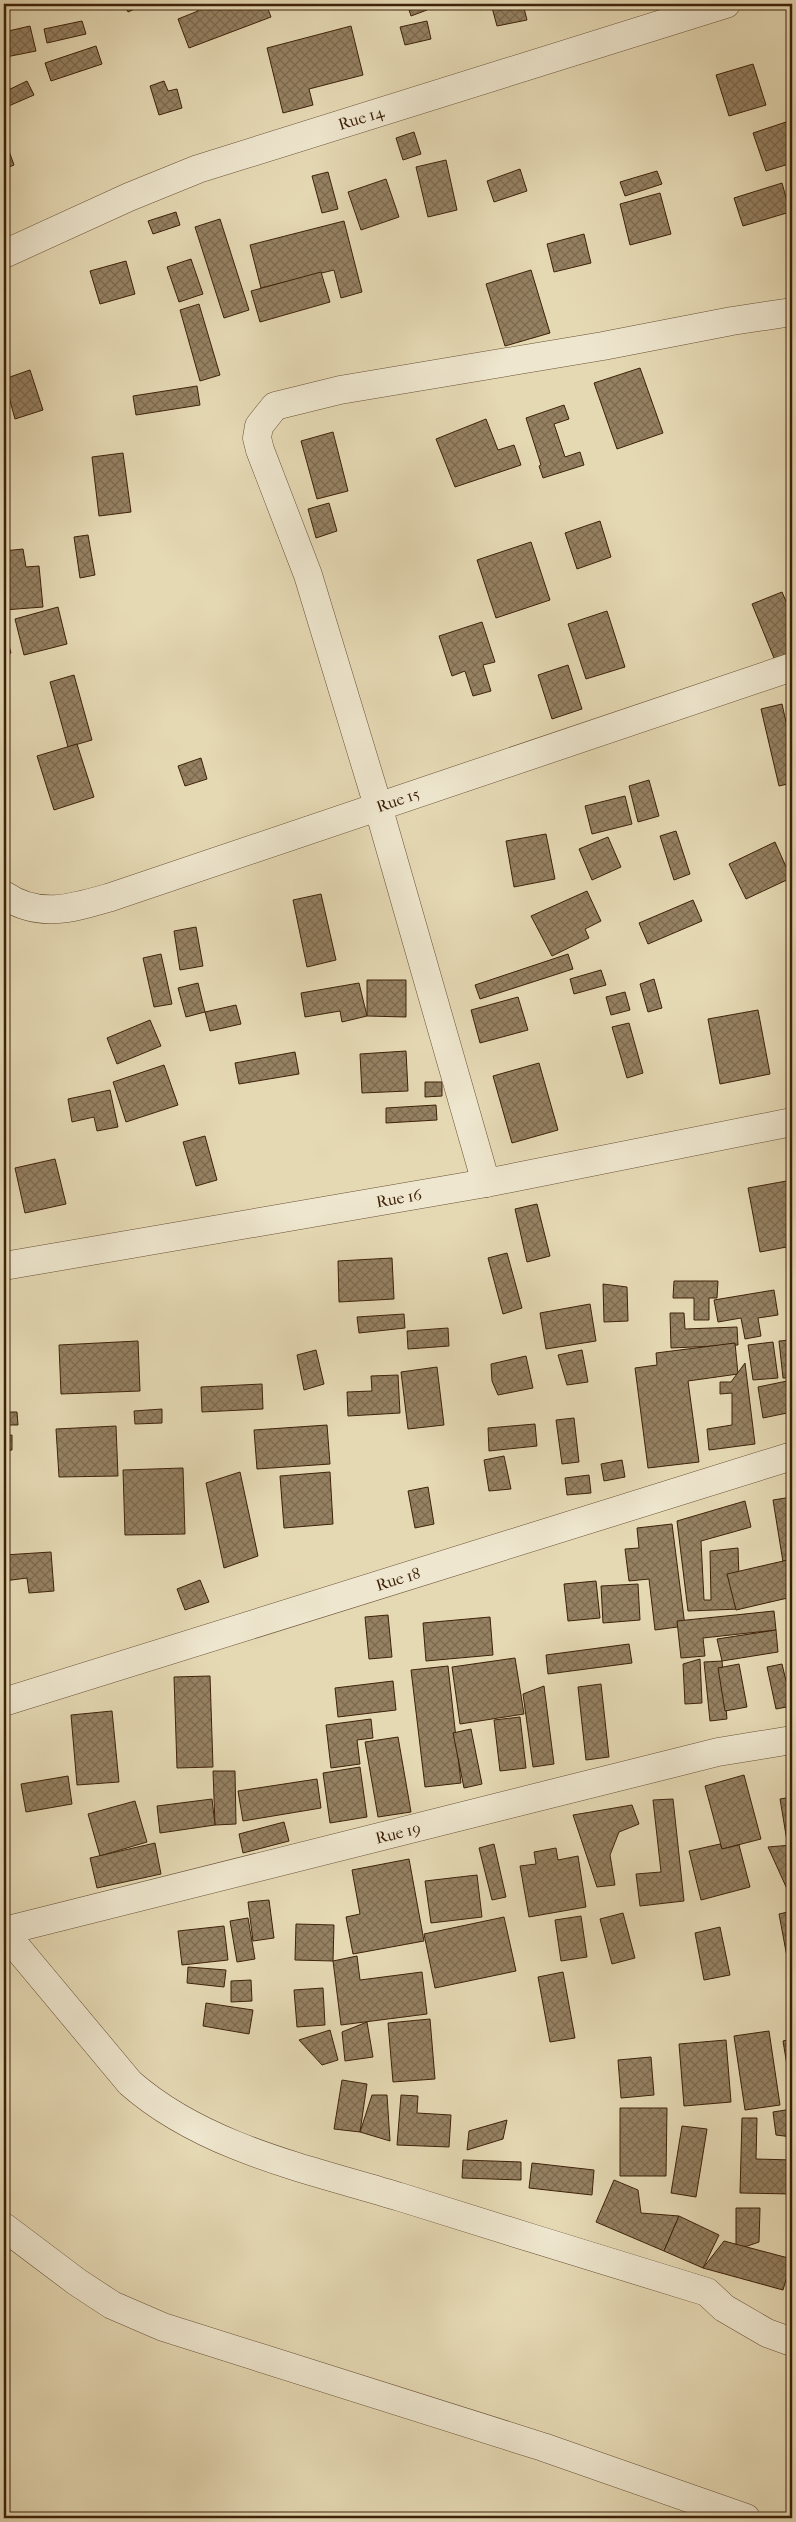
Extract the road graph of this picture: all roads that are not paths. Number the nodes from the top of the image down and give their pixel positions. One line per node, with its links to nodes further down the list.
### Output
1 (726, 4): 2 (street, Rue 14)
2 (4, 254)
3 (792, 312): 5 (street)
4 (792, 667): 5 (street, Rue 15)
5 (378, 806): 6 (street, Rue 15); 8 (street)
6 (4, 895)
7 (792, 1122): 8 (street, Rue 16)
8 (486, 1183): 9 (street, Rue 16)
9 (4, 1266)
10 (792, 1456): 11 (street, Rue 18)
11 (4, 1702)
12 (792, 1740): 13 (street, Rue 19)
13 (4, 1932): 15 (street)
14 (4, 2227): 16 (street)
15 (792, 2342)
16 (746, 2518)

